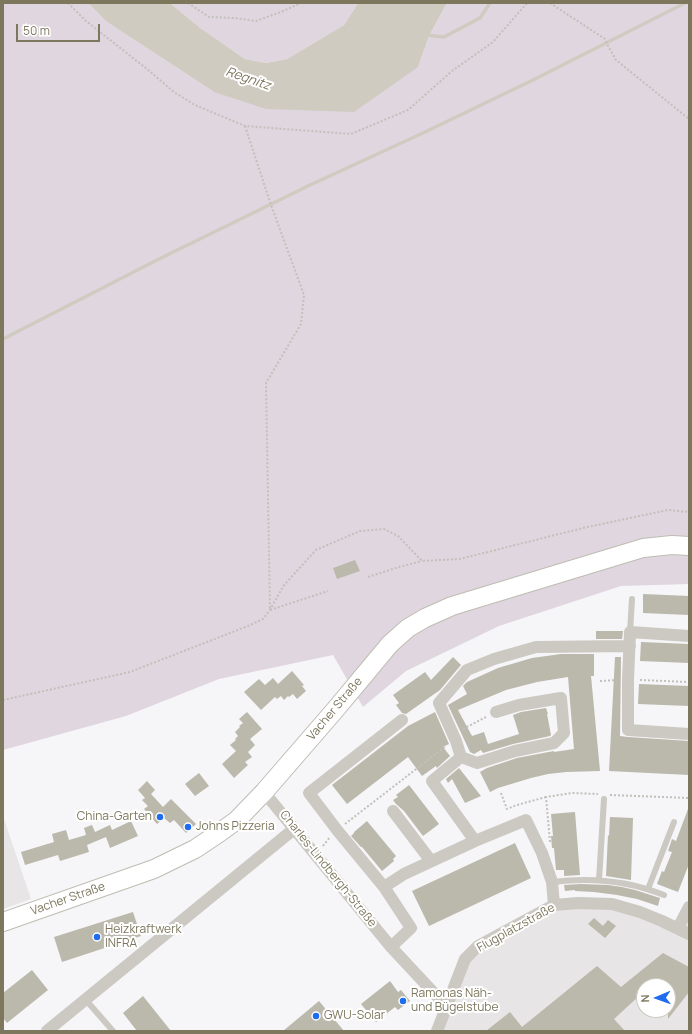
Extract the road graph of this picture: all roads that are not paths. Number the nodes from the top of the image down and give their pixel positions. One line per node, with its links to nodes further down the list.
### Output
1 (689, 546): 10 (street, Vacher Straße)
2 (632, 599): 3 (lane)
3 (630, 632): 4 (street); 5 (street)
4 (689, 636)
5 (630, 646): 8 (street); 9 (street)
6 (496, 712): 9 (street)
7 (402, 720): 19 (street)
8 (689, 734)
9 (461, 757): 15 (street)
10 (264, 792): 14 (street, Charles-Lindbergh-Straße); 24 (street, Vacher Straße)
11 (604, 799): 17 (lane)
12 (393, 811): 16 (street)
13 (674, 822): 20 (lane)
14 (294, 829): 27 (street, Charles-Lindbergh-Straße); 28 (street)
15 (475, 840): 16 (street); 18 (street)
16 (431, 862): 19 (street)
17 (599, 880): 18 (lane); 20 (lane)
18 (552, 882): 22 (street)
19 (384, 887): 27 (street)
20 (648, 889): 21 (lane)
21 (664, 895)
22 (554, 905): 25 (street, Flugplatzstraße); 29 (street, Flugplatzstraße)
23 (689, 907): 25 (street)
24 (3, 922)
25 (678, 928): 26 (street, Flugplatzstraße)
26 (689, 934)
27 (392, 947): 29 (street, Charles-Lindbergh-Straße)
28 (85, 999): 30 (street); 31 (lane)
29 (446, 1006): 32 (street, Flugplatzstraße)
30 (47, 1031)
31 (113, 1031)
32 (437, 1031)

